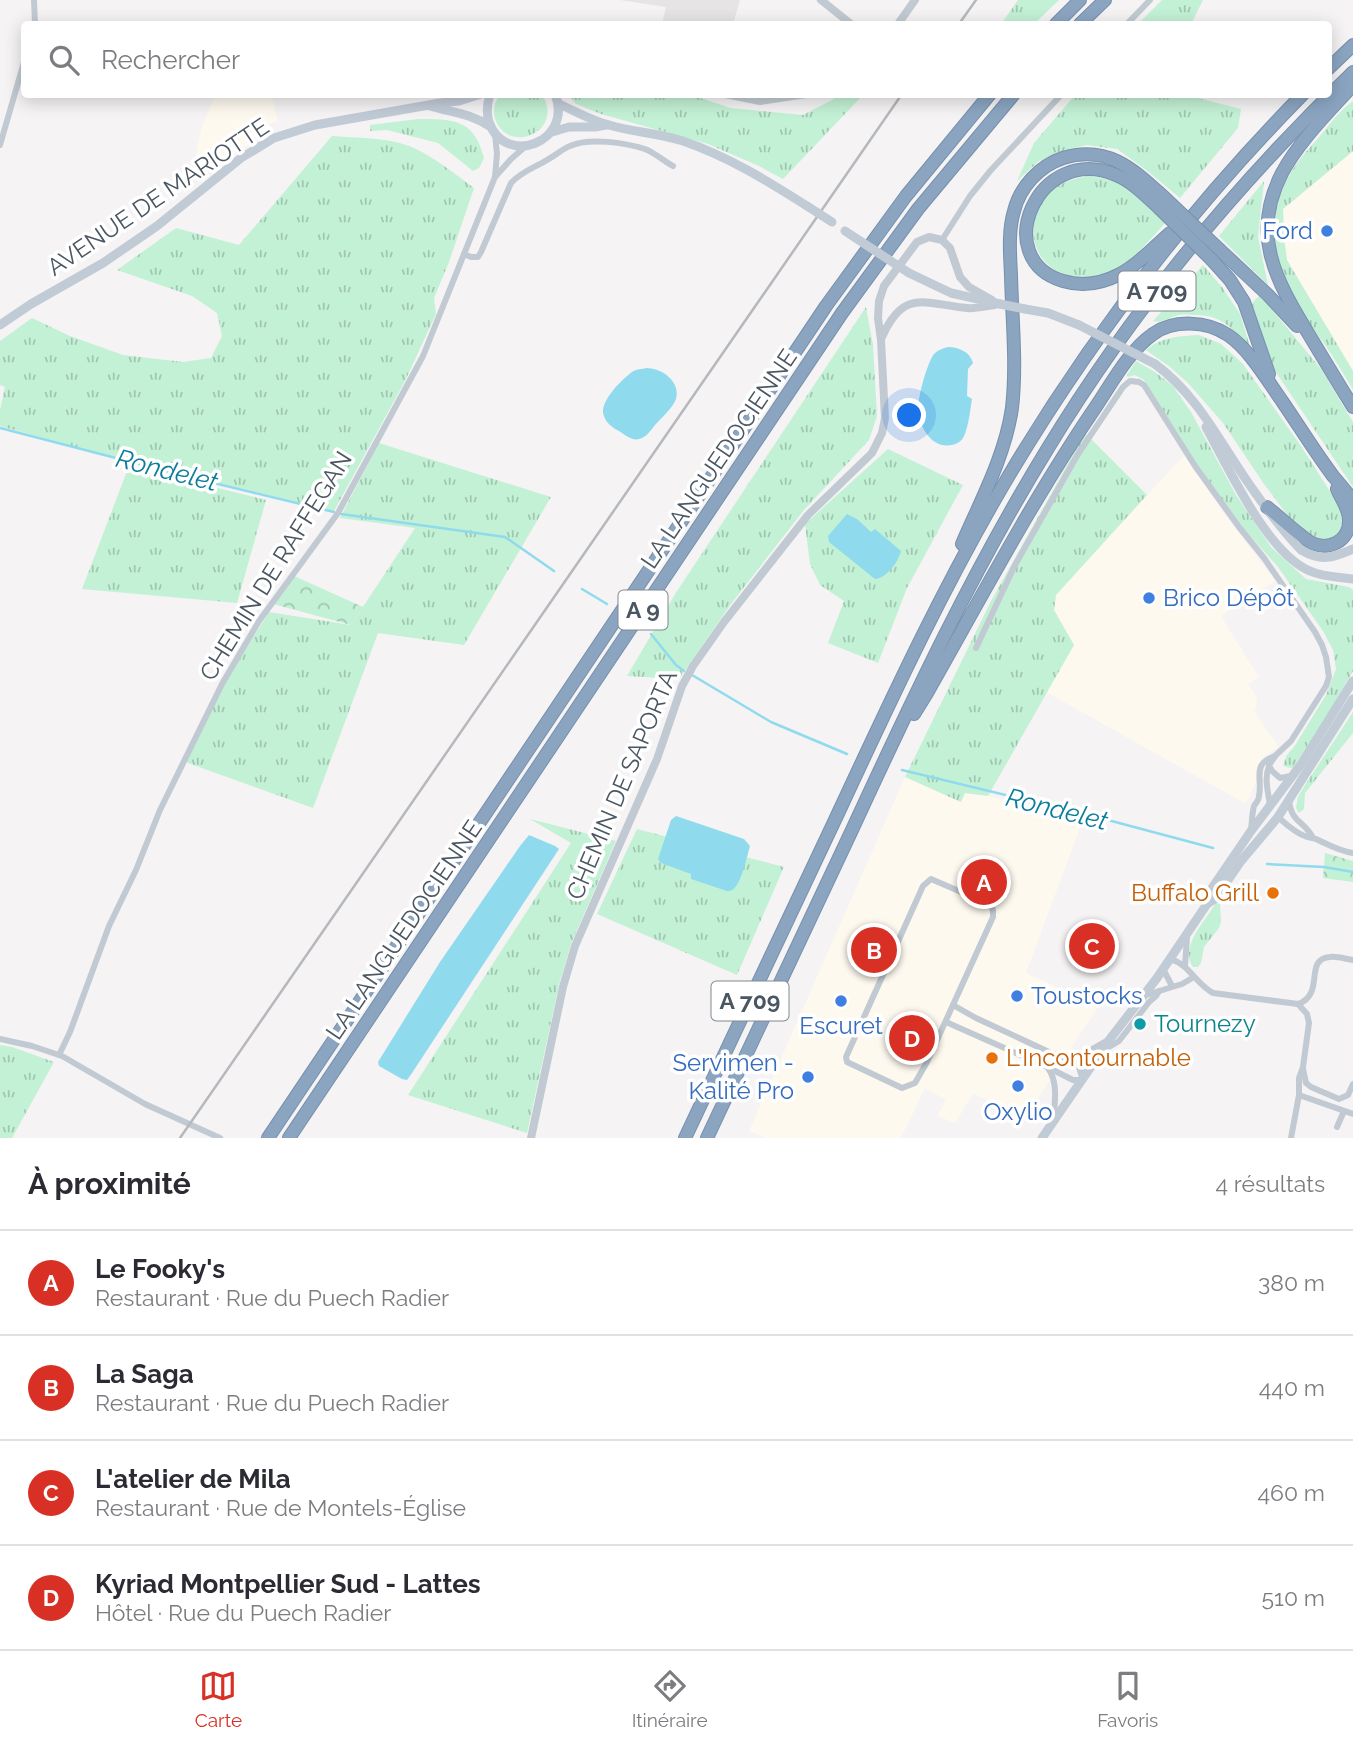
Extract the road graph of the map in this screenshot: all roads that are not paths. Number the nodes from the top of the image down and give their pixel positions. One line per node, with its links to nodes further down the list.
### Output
1 (34, 0): 7 (street)
2 (821, 0): 8 (street)
3 (915, 0): 9 (street)
4 (1080, 0): 10 (highway)
5 (1105, 0): 11 (highway)
6 (1150, 0): 12 (street)
7 (35, 21)
8 (846, 21)
9 (900, 21)
10 (1059, 21)
11 (1083, 21)
12 (1130, 21)
13 (1353, 46): 14 (highway)
14 (1332, 65)
15 (21, 72): 33 (street)
16 (1353, 72): 18 (highway, A 709)
17 (1353, 85): 45 (highway)
18 (1332, 93)
19 (468, 98): 29 (main road, AVENUE DE MARIOTTE)
20 (489, 98): 31 (main road)
21 (745, 98): 22 (street)
22 (780, 98)
23 (987, 98): 97 (highway, LA LANGUEDOCIENNE / A 9)
24 (1011, 98): 98 (highway, LA LANGUEDOCIENNE / A 9)
25 (1058, 98): 39 (street)
26 (1299, 98): 38 (highway, A 709)
27 (1328, 98): 58 (highway, A 709)
28 (557, 99): 30 (main road); 32 (main road)
29 (428, 106): 31 (main road, AVENUE DE MARIOTTE); 43 (main road, AVENUE DE MARIOTTE)
30 (607, 125): 32 (main road); 42 (main road, bridge)
31 (493, 130): 34 (main road, AVENUE DE MARIOTTE); 36 (street, CHEMIN DE RAFFEGAN)
32 (552, 132): 34 (main road)
33 (0, 145)
34 (526, 146): 36 (street, CHEMIN DE RAFFEGAN)
35 (673, 166): 40 (street)
36 (495, 177): 40 (street, CHEMIN DE RAFFEGAN)
37 (1162, 203): 38 (highway); 41 (highway, bridge); 54 (highway)
38 (1202, 205): 54 (highway, A 709)
39 (942, 240): 42 (street); 44 (street, CHEMIN DE SAPORTA)
40 (464, 254): 85 (street, CHEMIN DE RAFFEGAN)
41 (1216, 255): 45 (highway); 47 (highway)
42 (1000, 304): 44 (street); 46 (main road, bridge)
43 (0, 325)
44 (881, 340): 99 (street, CHEMIN DE SAPORTA)
45 (1318, 350): 48 (highway)
46 (1190, 397): 51 (main road); 53 (main road)
47 (1282, 401): 49 (highway); 58 (highway)
48 (1353, 407)
49 (1333, 475): 50 (highway); 51 (highway)
50 (1353, 501)
51 (1266, 507): 52 (main road)
52 (1353, 549)
53 (1353, 579)
54 (924, 633): 100 (highway, A 709)
55 (976, 648): 59 (street)
56 (1353, 681): 61 (main road)
57 (1353, 699): 62 (main road)
58 (888, 752): 101 (highway, A 709)
59 (1276, 755): 60 (street); 65 (street)
60 (1269, 765): 61 (street); 63 (street)
61 (1291, 776): 63 (main road); 64 (main road)
62 (1289, 800): 64 (main road); 66 (street)
63 (1270, 805): 65 (main road); 68 (main road)
64 (1278, 817): 66 (street); 68 (main road)
65 (1251, 831): 69 (main road)
66 (1313, 838): 67 (street)
67 (1353, 853)
68 (1241, 862): 69 (main road)
69 (1207, 904): 70 (main road)
70 (1187, 933): 71 (main road); 73 (street)
71 (1170, 959): 73 (street); 74 (main road)
72 (1353, 960): 79 (street)
73 (1185, 966): 75 (street)
74 (1163, 969): 76 (street); 78 (main road)
75 (1194, 977): 76 (street); 79 (street)
76 (1172, 986): 77 (street)
77 (1159, 991): 78 (street); 84 (street)
78 (1143, 996): 83 (main road)
79 (1298, 1004): 88 (street)
80 (953, 1005): 81 (street); 81 (street); 86 (street)
81 (946, 1022): 87 (street)
82 (0, 1039): 85 (street)
83 (1110, 1039): 84 (main road); 86 (street)
84 (1102, 1051): 89 (main road)
85 (59, 1055): 96 (street)
86 (1068, 1058): 89 (street)
87 (1047, 1067): 89 (street); 94 (street)
88 (1303, 1067): 90 (street); 91 (street)
89 (1083, 1080): 94 (main road)
90 (1353, 1084)
91 (1299, 1095): 92 (street); 103 (street)
92 (1344, 1111): 93 (street); 95 (street)
93 (1353, 1114)
94 (1054, 1120): 102 (main road)
95 (1337, 1127)
96 (220, 1138)
97 (268, 1138)
98 (289, 1138)
99 (531, 1138)
100 (685, 1138)
101 (707, 1138)
102 (1042, 1138)
103 (1292, 1138)

